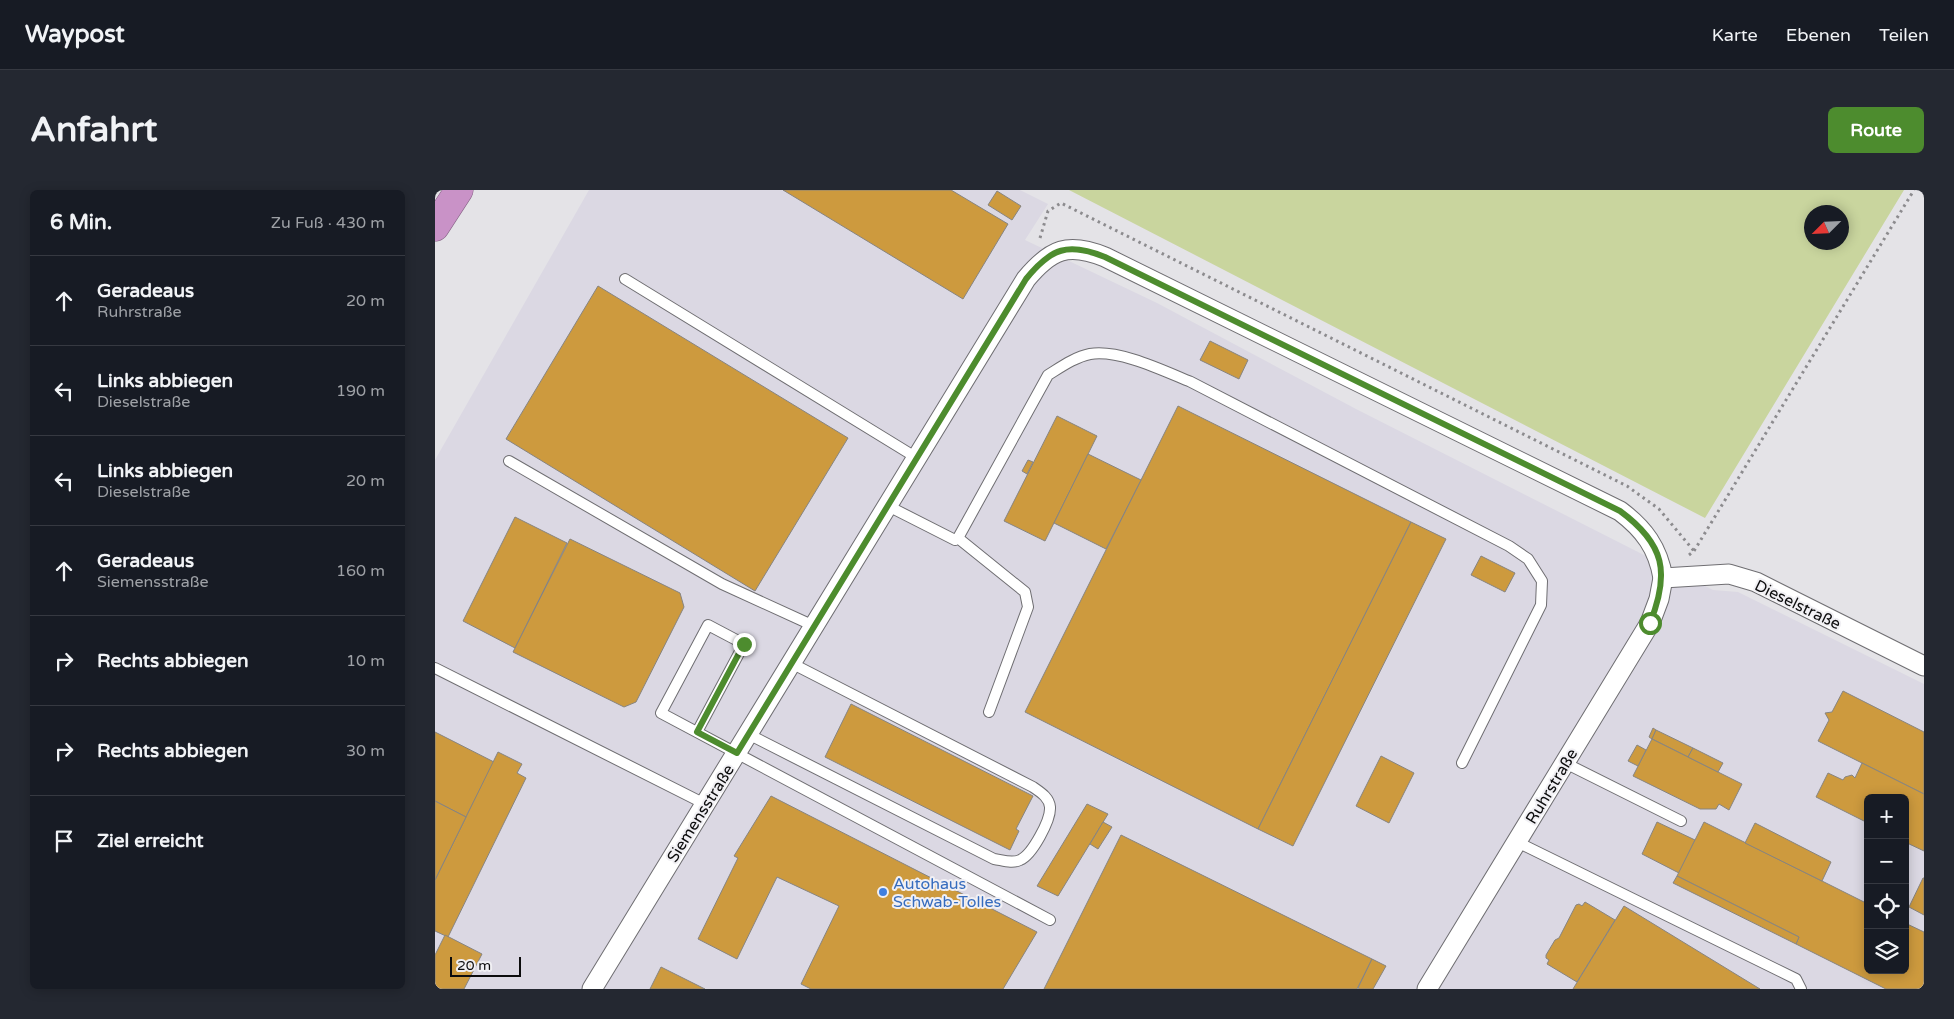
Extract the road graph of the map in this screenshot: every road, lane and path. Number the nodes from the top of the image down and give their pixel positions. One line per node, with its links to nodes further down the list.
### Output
1 (459, 190): 3 (highway)
2 (1914, 190): 9 (path)
3 (435, 226)
4 (625, 279): 5 (lane)
5 (917, 458): 7 (street, Siemensstraße); 9 (street, Siemensstraße)
6 (509, 460): 10 (lane)
7 (888, 506): 8 (lane); 10 (street, Siemensstraße)
8 (958, 538): 14 (lane); 19 (lane)
9 (1663, 578): 12 (street, Dieselstraße); 18 (street, Ruhrstraße)
10 (814, 626): 11 (street, Siemensstraße)
11 (791, 663): 16 (street, Siemensstraße); 16 (lane)
12 (1924, 666)
13 (435, 668): 20 (lane)
14 (989, 712)
15 (697, 732): 15 (lane); 17 (lane)
16 (748, 734): 17 (street, Siemensstraße)
17 (737, 753): 20 (street, Siemensstraße); 23 (lane)
18 (1565, 762): 21 (lane); 22 (street, Ruhrstraße)
19 (1462, 763)
20 (705, 804): 24 (street, Siemensstraße)
21 (1681, 821)
22 (1517, 842): 25 (street, Ruhrstraße); 26 (lane)
23 (1051, 920)
24 (592, 989)
25 (1427, 989)
26 (1801, 989)

